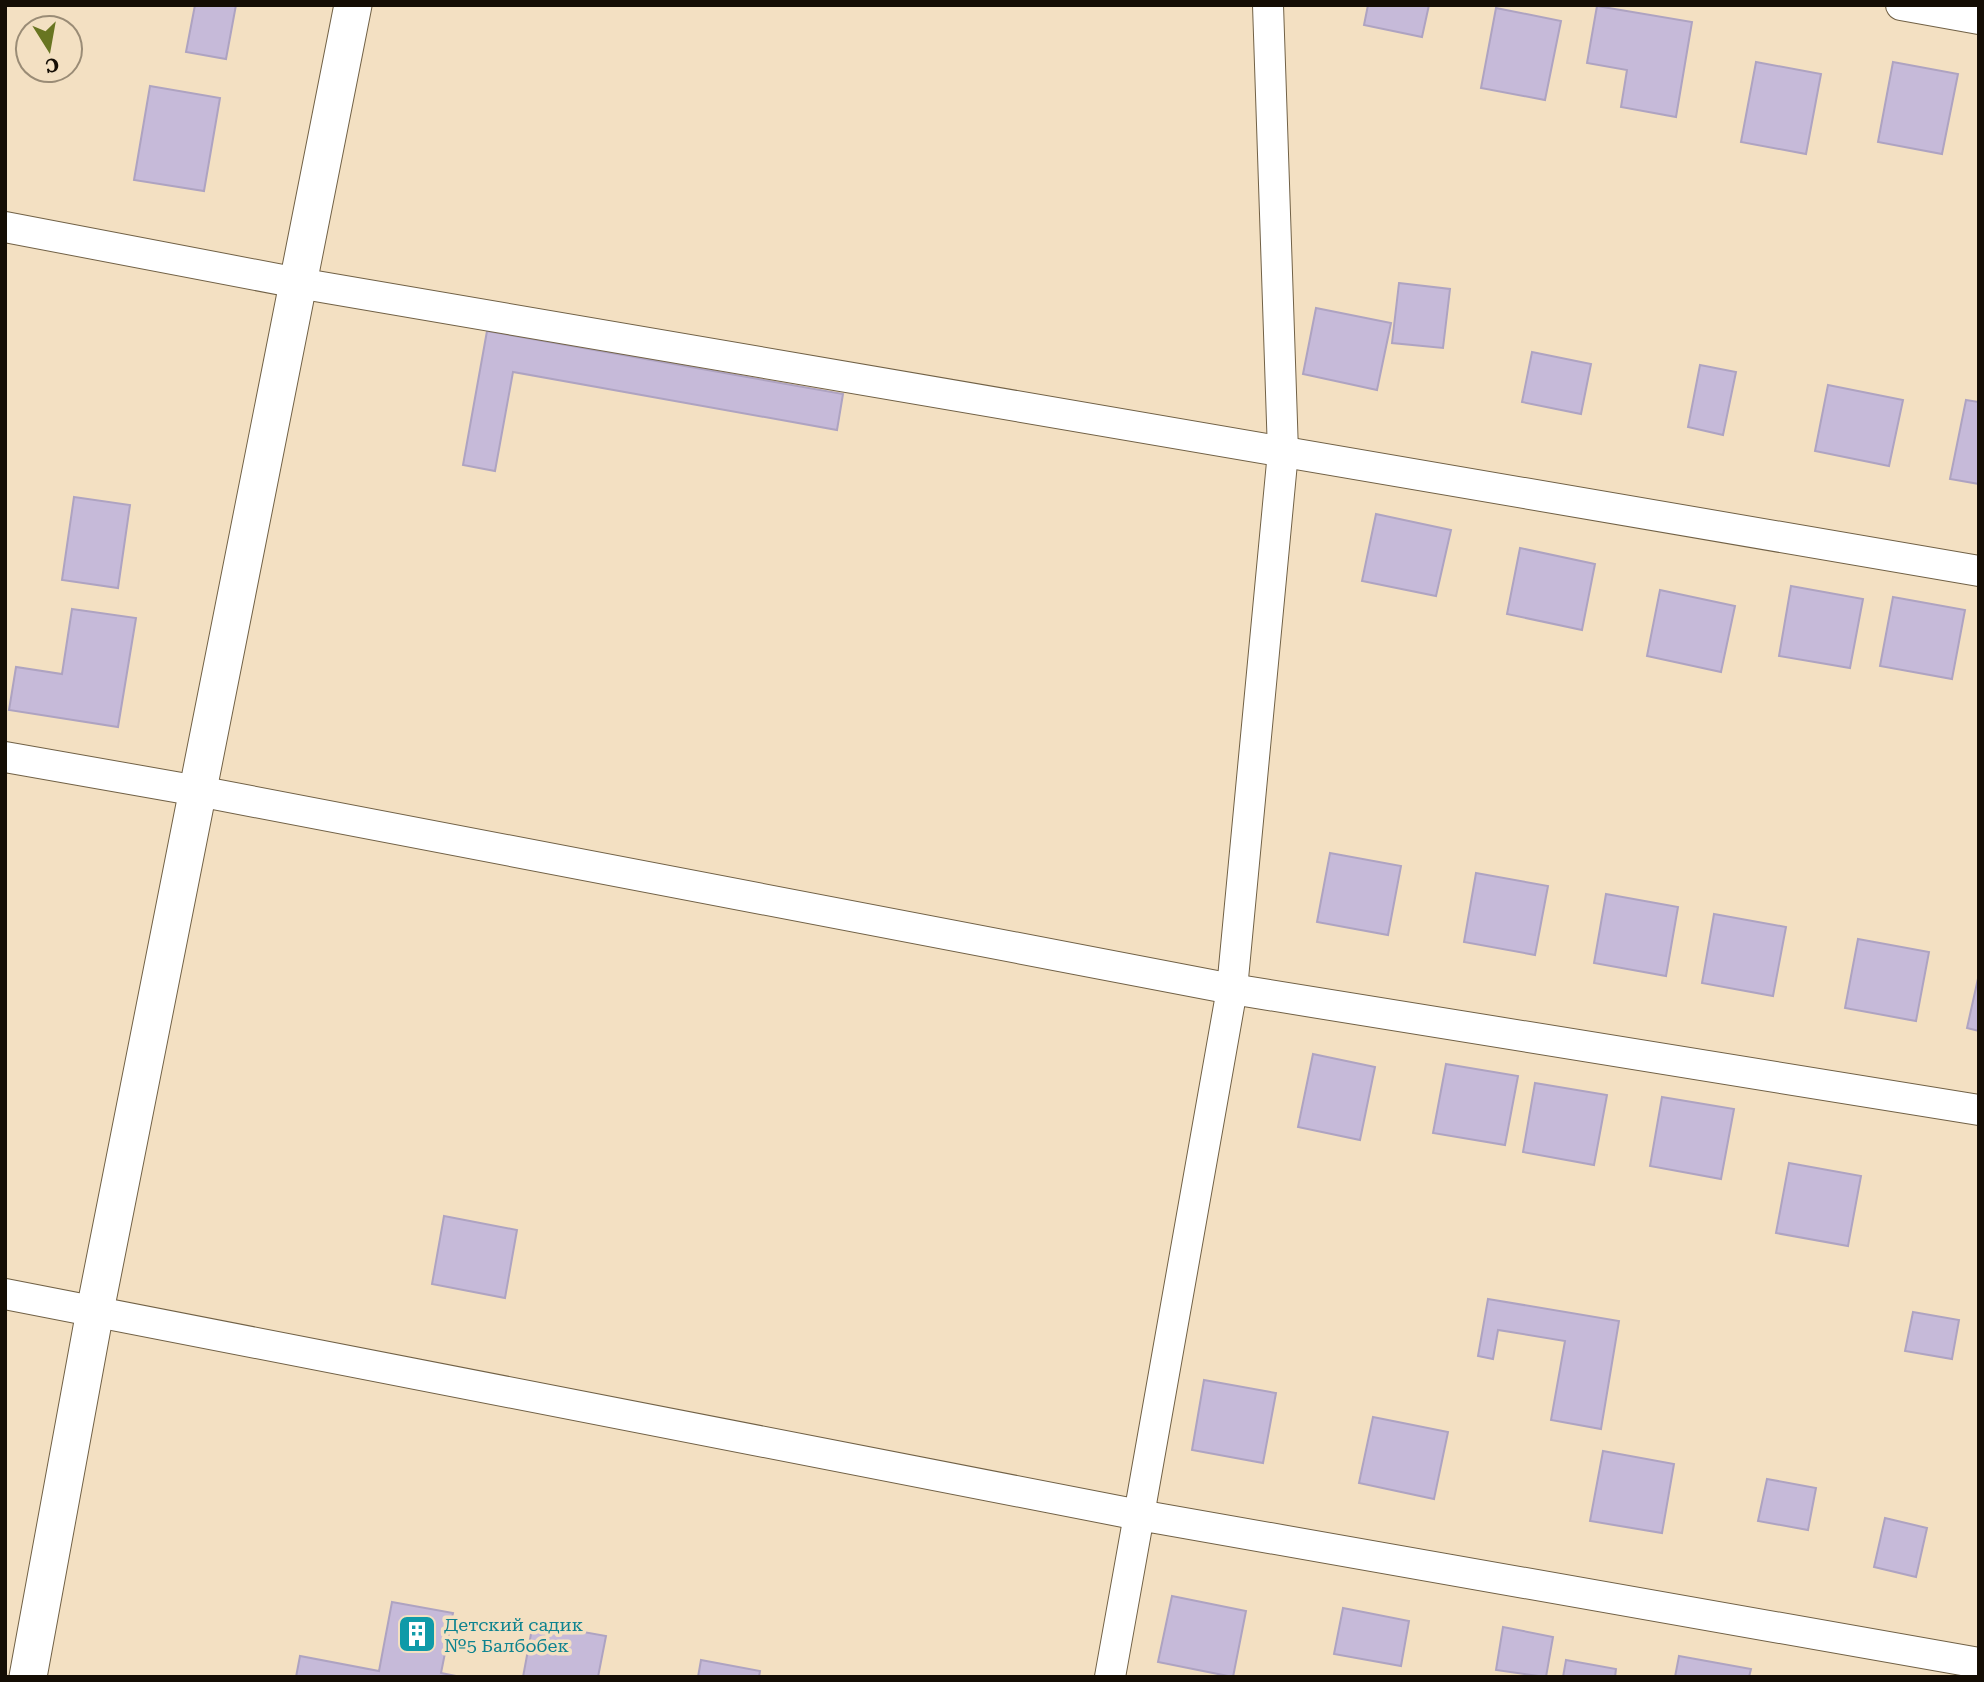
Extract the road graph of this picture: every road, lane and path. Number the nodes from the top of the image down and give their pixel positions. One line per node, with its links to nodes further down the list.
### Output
1 (353, 5): 6 (street)
2 (1268, 5): 7 (street)
3 (1901, 5): 4 (street)
4 (1979, 19)
5 (5, 227): 6 (street)
6 (298, 283): 7 (street); 10 (street)
7 (1283, 452): 8 (street); 11 (street)
8 (1979, 571)
9 (5, 757): 10 (street)
10 (198, 791): 11 (street); 14 (street)
11 (1232, 989): 12 (street); 15 (street)
12 (1979, 1111)
13 (5, 1294): 14 (street)
14 (95, 1311): 15 (street); 17 (street)
15 (1139, 1515): 16 (street); 18 (street)
16 (1979, 1663)
17 (28, 1677)
18 (1110, 1677)

